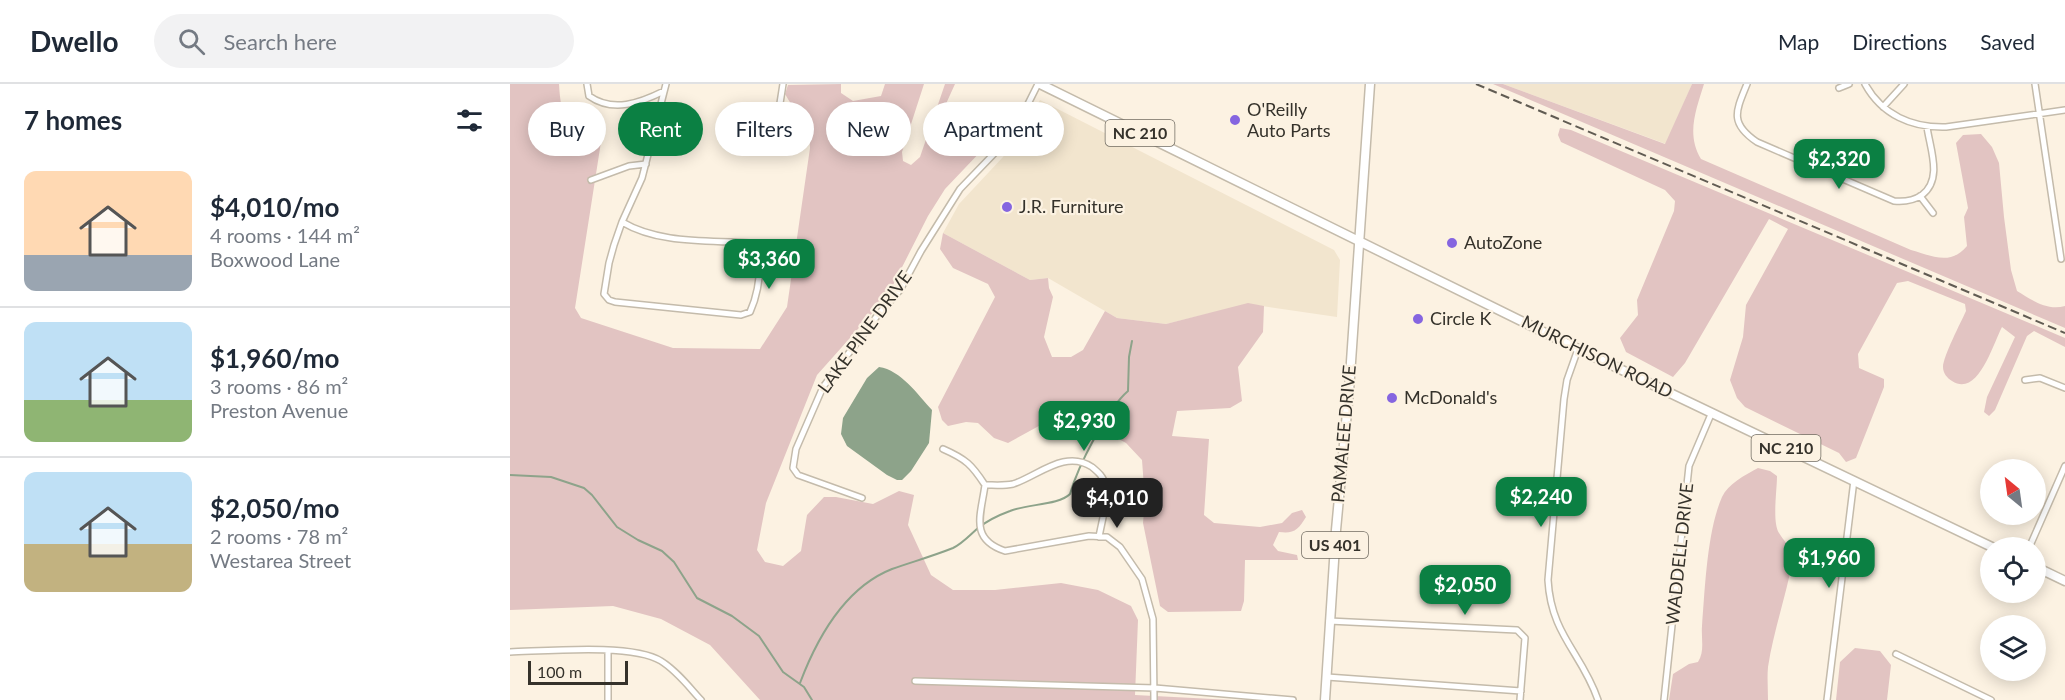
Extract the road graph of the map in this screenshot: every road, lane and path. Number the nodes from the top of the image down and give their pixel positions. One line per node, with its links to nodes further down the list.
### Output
1 (586, 84): 12 (street)
2 (666, 84): 12 (street)
3 (783, 84): 13 (street)
4 (1039, 84): 23 (main road, MURCHISON ROAD / NC 210); 33 (street, LAKE PINE DRIVE)
5 (1370, 84): 23 (main road, US 401)
6 (1747, 84): 20 (street)
7 (1849, 84): 11 (street)
8 (1865, 84): 14 (street)
9 (1904, 84): 14 (street)
10 (2035, 84): 16 (street)
11 (1839, 88)
12 (664, 91): 18 (street)
13 (780, 102)
14 (1883, 107): 17 (street)
15 (2065, 110): 16 (street)
16 (2040, 113): 17 (street); 24 (street)
17 (1927, 127): 20 (street)
18 (646, 164): 19 (street); 22 (street)
19 (591, 180)
20 (1920, 196): 21 (street)
21 (1933, 213)
22 (622, 222): 22 (street)
23 (1358, 239): 25 (main road, MURCHISON ROAD / NC 210); 39 (main road, PAMALEE DRIVE / US 401)
24 (2061, 259)
25 (1578, 349): 28 (main road, MURCHISON ROAD / NC 210); 53 (street)
26 (2025, 380): 27 (street)
27 (2065, 388)
28 (1712, 412): 31 (main road, MURCHISON ROAD / NC 210); 54 (street, WADDELL DRIVE)
29 (943, 449): 32 (street)
30 (2065, 466): 35 (street)
31 (1854, 480): 36 (main road, MURCHISON ROAD / NC 210); 55 (street)
32 (985, 485): 34 (street); 34 (street)
33 (862, 498)
34 (1099, 537): 45 (street)
35 (2035, 537)
36 (1980, 541)
37 (2046, 572): 38 (main road)
38 (2065, 581)
39 (1329, 621): 43 (main road, PAMALEE DRIVE / US 401); 46 (street)
40 (608, 650): 41 (street); 47 (street); 48 (street)
41 (510, 652)
42 (1896, 654): 56 (street)
43 (1327, 677): 46 (street); 51 (main road, PAMALEE DRIVE / US 401)
44 (915, 681): 45 (street)
45 (1155, 688): 49 (street); 50 (street)
46 (1521, 691): 52 (street)
47 (608, 700)
48 (701, 700)
49 (1154, 700)
50 (1293, 700)
51 (1325, 700)
52 (1520, 700)
53 (1598, 700)
54 (1664, 700)
55 (1827, 700)
56 (1991, 700)

